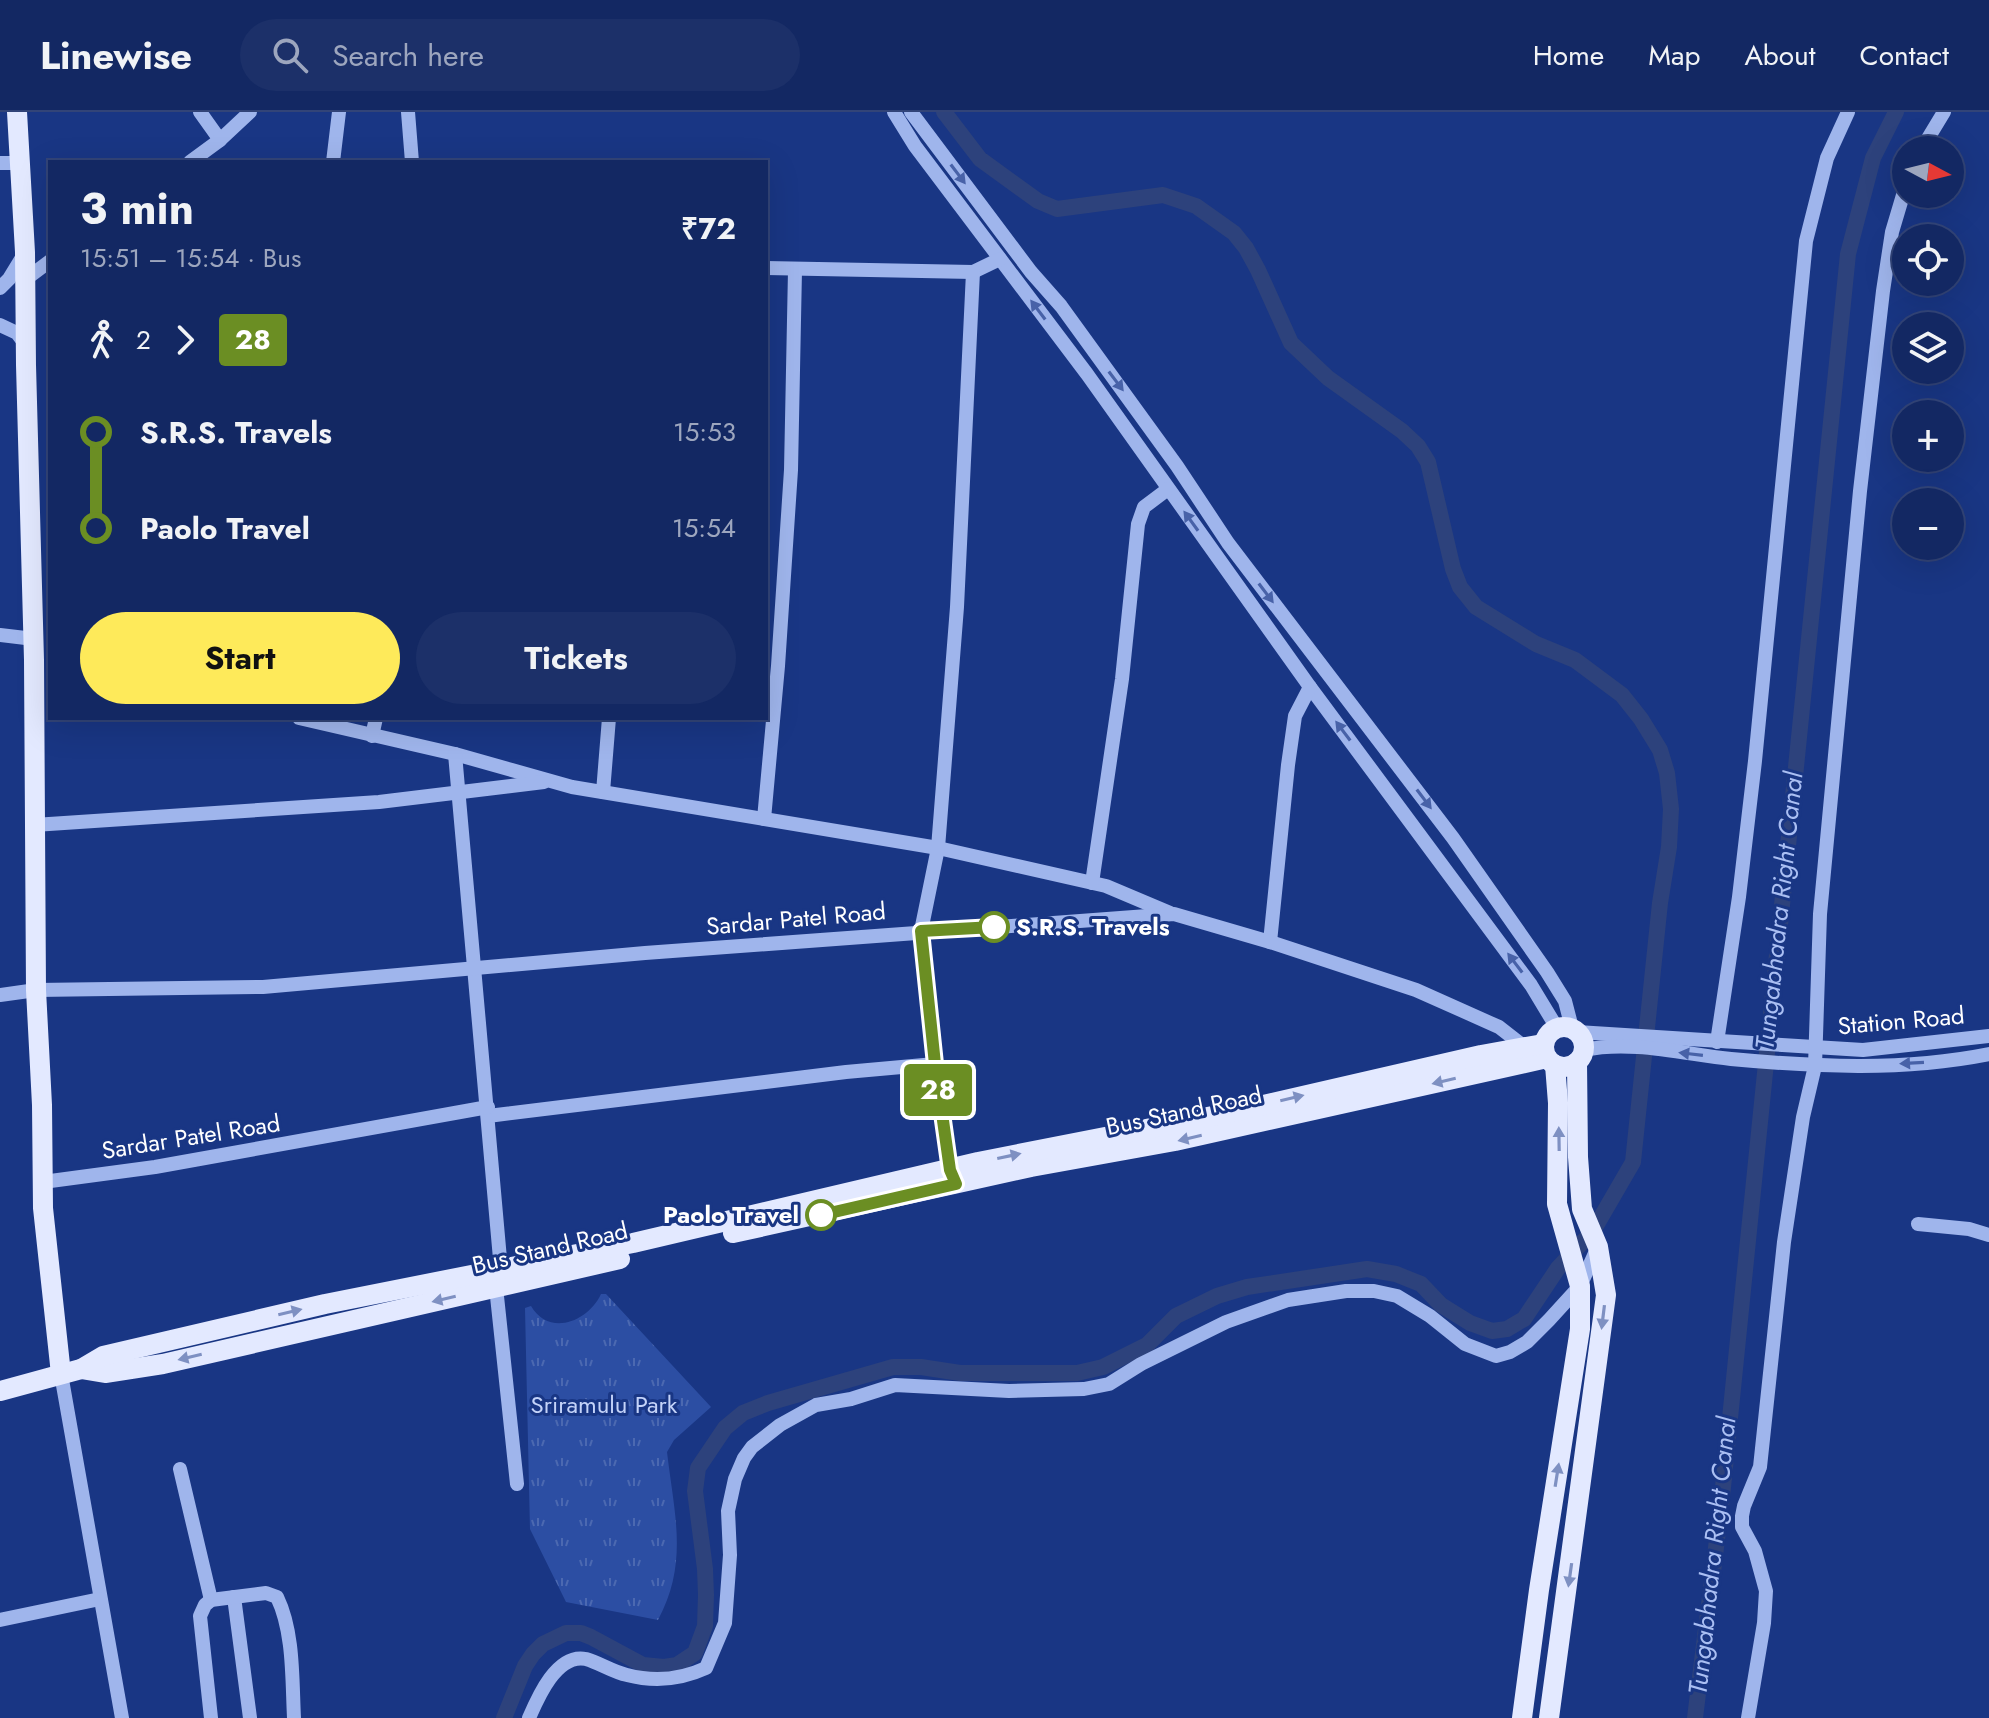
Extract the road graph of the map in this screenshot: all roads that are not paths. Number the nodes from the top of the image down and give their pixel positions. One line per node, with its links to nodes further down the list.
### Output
1 (17, 112): 15 (main road)
2 (200, 112): 11 (street)
3 (250, 112): 11 (street)
4 (339, 112): 13 (street)
5 (408, 112): 14 (street)
6 (894, 112): 18 (street)
7 (911, 112): 52 (street, one-way to 52)
8 (1848, 112): 53 (street)
9 (1944, 112): 10 (street)
10 (1929, 136)
11 (220, 140): 12 (street)
12 (193, 160)
13 (333, 160)
14 (412, 160)
15 (10, 163): 17 (main road)
16 (1899, 208): 55 (street)
17 (25, 252): 23 (main road); 24 (street)
18 (1000, 259): 22 (street); 27 (street, one-way to 18)
19 (48, 262): 23 (street)
20 (768, 268): 21 (street)
21 (795, 270): 22 (street); 32 (street)
22 (973, 272): 43 (street)
23 (26, 279): 26 (main road)
24 (0, 288)
25 (0, 325): 26 (street)
26 (26, 346): 29 (main road)
27 (1168, 489): 31 (street, one-way to 27); 44 (street)
28 (0, 635): 29 (street)
29 (34, 639): 30 (main road)
30 (42, 662): 42 (main road)
31 (1310, 687): 47 (street); 52 (street, one-way to 31)
32 (771, 695): 41 (street)
33 (307, 720): 36 (street)
34 (376, 720): 36 (street)
35 (609, 720): 39 (street)
36 (372, 736): 37 (street)
37 (455, 754): 38 (street); 40 (street)
38 (551, 781): 39 (street); 40 (street)
39 (603, 792): 41 (street)
40 (459, 793): 42 (street); 48 (street)
41 (764, 819): 43 (street)
42 (34, 825): 49 (main road)
43 (938, 848): 44 (street); 46 (street)
44 (1092, 883): 45 (street)
45 (1174, 914): 46 (street, Sardar Patel Road); 47 (street, Sardar Patel Road)
46 (921, 931): 48 (street, Sardar Patel Road); 58 (street)
47 (1270, 942): 56 (street, Sardar Patel Road)
48 (476, 968): 49 (street, Sardar Patel Road); 60 (street)
49 (36, 990): 50 (street, Sardar Patel Road); 62 (main road)
50 (0, 995)
51 (1989, 1036): 55 (street, Station Road)
52 (1573, 1040): 54 (street); 56 (main road); 56 (main road, Bus Stand Road); 65 (main road)
53 (1717, 1042): 54 (street, Station Road); 55 (street, Station Road)
54 (1653, 1043): 59 (street, one-way to 54)
55 (1811, 1049): 59 (street)
56 (1543, 1054): 61 (main road, Bus Stand Road); 67 (main road, one-way to 56)
57 (1989, 1054): 59 (street, Station Road, one-way to 59)
58 (935, 1064): 60 (street, Sardar Patel Road); 61 (street)
59 (1809, 1066): 83 (street)
60 (488, 1112): 62 (street, Sardar Patel Road); 66 (street)
61 (953, 1177): 66 (main road, Bus Stand Road)
62 (43, 1182): 68 (main road)
63 (1918, 1224): 64 (street)
64 (1989, 1235)
65 (1597, 1244): 67 (street); 82 (main road, one-way to 82)
66 (499, 1278): 68 (main road, Bus Stand Road); 71 (street)
67 (1578, 1278): 80 (street); 81 (main road, one-way to 67)
68 (71, 1371): 69 (main road, Bus Stand Road); 73 (street)
69 (0, 1391)
70 (180, 1469): 74 (street)
71 (517, 1484)
72 (234, 1597): 74 (street); 78 (street); 79 (street)
73 (100, 1599): 75 (street); 76 (street)
74 (211, 1600): 77 (street)
75 (0, 1620)
76 (122, 1718)
77 (211, 1718)
78 (250, 1718)
79 (294, 1718)
80 (529, 1718)
81 (1522, 1718)
82 (1549, 1718)
83 (1748, 1718)

